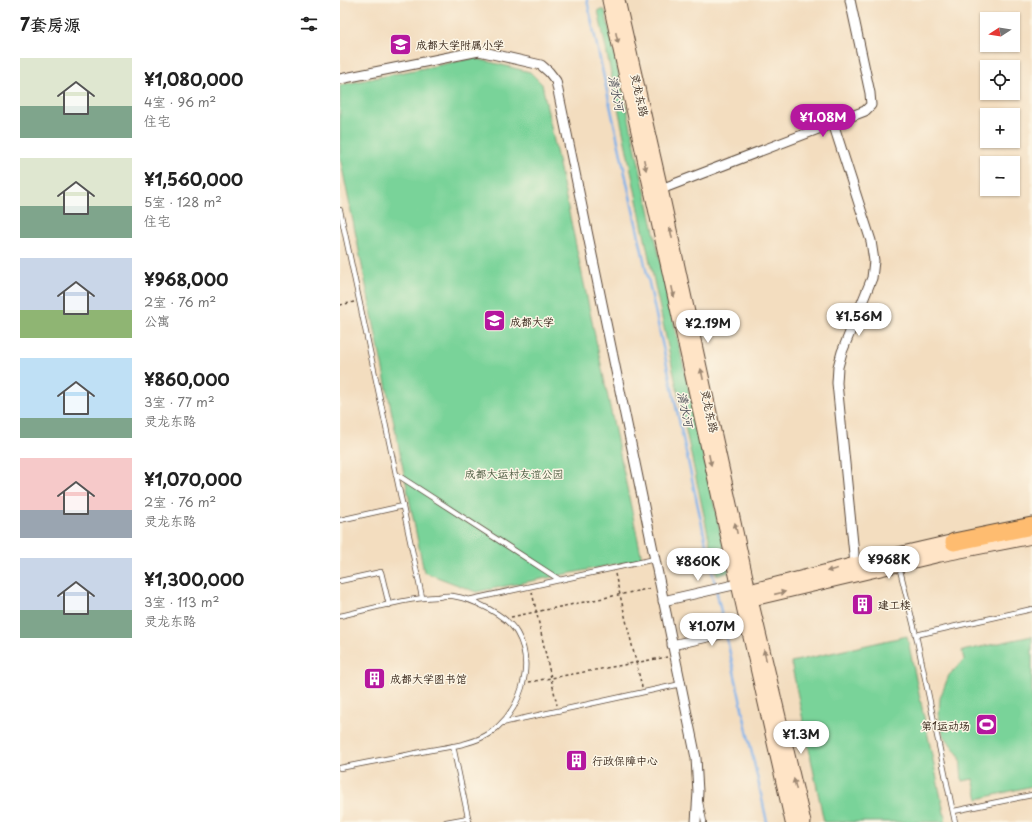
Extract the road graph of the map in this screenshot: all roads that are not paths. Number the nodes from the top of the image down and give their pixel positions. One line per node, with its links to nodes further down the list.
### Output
1 (609, 0): 6 (main road, 灵龙东路, one-way to 6)
2 (618, 0): 6 (main road, 灵龙东路)
3 (850, 0): 5 (street)
4 (340, 79): 15 (street)
5 (833, 123): 6 (street); 16 (street)
6 (656, 191): 20 (main road, 灵龙东路)
7 (340, 210): 8 (lane)
8 (396, 474): 9 (lane); 18 (lane)
9 (403, 506): 11 (lane); 21 (lane)
10 (1032, 519): 14 (main road)
11 (340, 520)
12 (1032, 526): 14 (highway)
13 (1032, 537): 17 (main road)
14 (954, 542): 16 (main road)
15 (655, 559): 18 (lane); 23 (street)
16 (855, 564): 20 (main road, one-way to 20)
17 (899, 565): 20 (main road, one-way to 17); 28 (lane)
18 (560, 580): 22 (lane)
19 (340, 581): 24 (lane)
20 (741, 593): 23 (street); 27 (main road, 灵龙东路); 42 (main road, 灵龙东路, one-way to 20)
21 (422, 597): 22 (lane); 24 (lane)
22 (468, 600): 31 (lane)
23 (663, 601): 29 (street)
24 (389, 605): 26 (lane)
25 (1032, 609): 28 (lane)
26 (340, 616)
27 (743, 629): 29 (street); 41 (main road, 灵龙东路)
28 (916, 635): 36 (lane)
29 (672, 645): 30 (street)
30 (681, 684): 31 (lane); 34 (street)
31 (502, 723): 32 (lane)
32 (453, 746): 33 (lane); 37 (lane)
33 (340, 768)
34 (698, 792): 39 (street); 40 (lane)
35 (1032, 795): 36 (lane)
36 (954, 811): 43 (lane)
37 (468, 820): 38 (lane)
38 (446, 822)
39 (696, 822)
40 (704, 822)
41 (792, 822)
42 (804, 822)
43 (956, 822)

